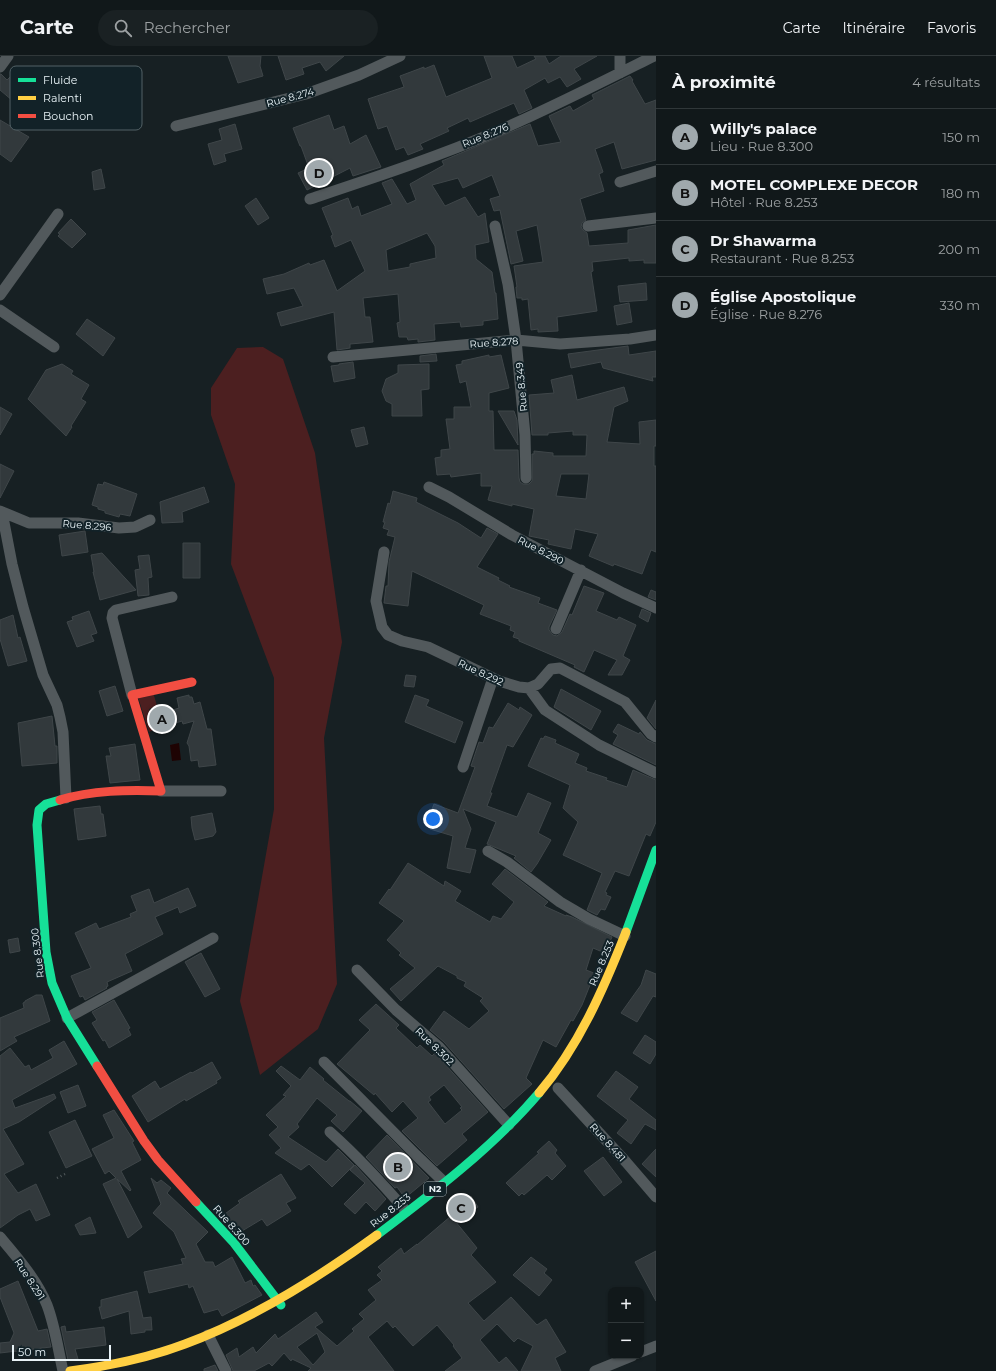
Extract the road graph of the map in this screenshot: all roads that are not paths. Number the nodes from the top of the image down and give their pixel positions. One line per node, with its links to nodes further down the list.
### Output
1 (8, 56): 5 (street)
2 (400, 56): 7 (street, Rue 8.274)
3 (620, 56): 6 (street)
4 (654, 56): 6 (street, Rue 8.276)
5 (0, 67)
6 (620, 73): 10 (street, Rue 8.276)
7 (176, 126)
8 (656, 171): 9 (street)
9 (620, 182)
10 (310, 200)
11 (58, 214): 15 (street)
12 (656, 218): 14 (street)
13 (495, 226): 18 (street, Rue 8.349)
14 (588, 226)
15 (0, 295)
16 (0, 310): 19 (street)
17 (656, 335): 18 (street, Rue 8.278)
18 (516, 340): 20 (street, Rue 8.278); 21 (street, Rue 8.349)
19 (54, 347)
20 (333, 357)
21 (526, 478)
22 (429, 487): 26 (street, Rue 8.290)
23 (1, 512): 24 (street, Rue 8.296); 39 (street)
24 (150, 520)
25 (384, 552): 30 (street, Rue 8.292)
26 (581, 570): 28 (street, Rue 8.290); 29 (street)
27 (172, 597): 33 (street)
28 (656, 608)
29 (556, 629)
30 (493, 678): 32 (street, Rue 8.292); 35 (street)
31 (192, 682): 33 (main road)
32 (529, 688): 34 (street); 36 (street)
33 (132, 695): 37 (main road)
34 (656, 737)
35 (463, 767)
36 (656, 773)
37 (161, 791): 38 (street); 39 (main road, Rue 8.300)
38 (221, 791)
39 (66, 798): 45 (main road, Rue 8.300)
40 (488, 850): 42 (street)
41 (656, 850): 42 (main road, Rue 8.253 / N2)
42 (625, 936): 49 (main road, Rue 8.253 / N2)
43 (213, 938): 45 (street)
44 (357, 970): 49 (street, Rue 8.302)
45 (67, 1018): 55 (main road, Rue 8.300)
46 (324, 1062): 51 (street)
47 (558, 1087): 52 (street, Rue 8.481)
48 (537, 1110): 55 (main road, Rue 8.253 / N2)
49 (509, 1125): 51 (main road, Rue 8.253 / N2)
50 (330, 1132): 53 (street)
51 (444, 1182): 53 (main road, Rue 8.253 / N2)
52 (656, 1197)
53 (406, 1211): 55 (main road, Rue 8.253 / N2)
54 (0, 1237): 61 (street, Rue 8.291)
55 (280, 1302): 56 (main road, Rue 8.253 / N2); 56 (main road, Rue 8.253 / N2)
56 (215, 1341): 62 (main road, Rue 8.253 / N2); 64 (street)
57 (656, 1346): 59 (street)
58 (192, 1351): 63 (main road)
59 (644, 1351)
60 (625, 1359): 65 (street)
61 (63, 1371)
62 (70, 1371)
63 (119, 1371)
64 (226, 1371)
65 (595, 1371)

